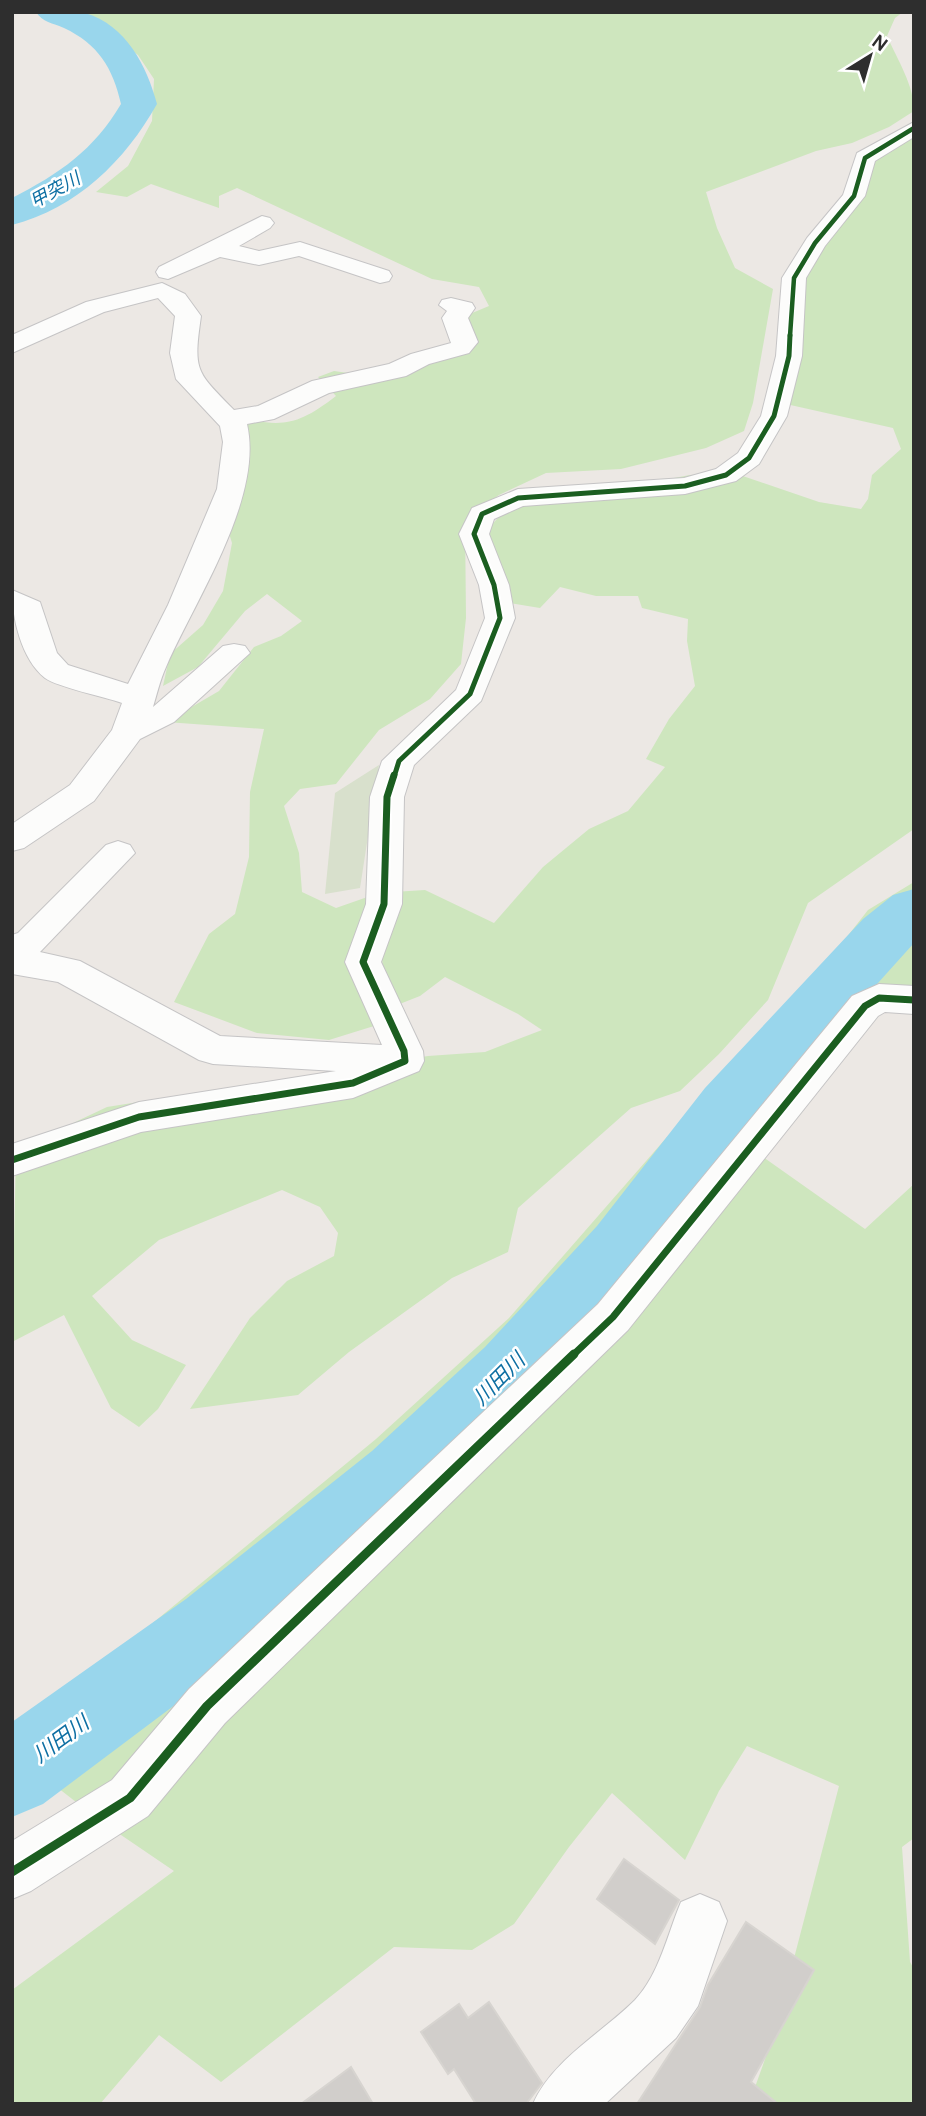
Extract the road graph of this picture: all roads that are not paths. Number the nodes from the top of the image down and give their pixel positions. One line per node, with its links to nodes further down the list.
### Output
1 (914, 128): 18 (street)
2 (262, 222): 3 (street)
3 (217, 249): 4 (street); 5 (street)
4 (162, 272): 7 (street); 8 (street)
5 (380, 276)
6 (451, 304): 8 (street)
7 (12, 345)
8 (228, 419): 11 (street)
9 (12, 599): 11 (street)
10 (234, 653): 12 (street)
11 (141, 698): 12 (street)
12 (128, 733): 13 (street)
13 (12, 840)
14 (118, 853): 15 (street)
15 (12, 949)
16 (12, 961): 18 (street)
17 (914, 1000): 20 (street)
18 (405, 1061): 19 (street)
19 (12, 1160)
20 (12, 1872)
21 (700, 1921): 22 (street)
22 (562, 2104)

